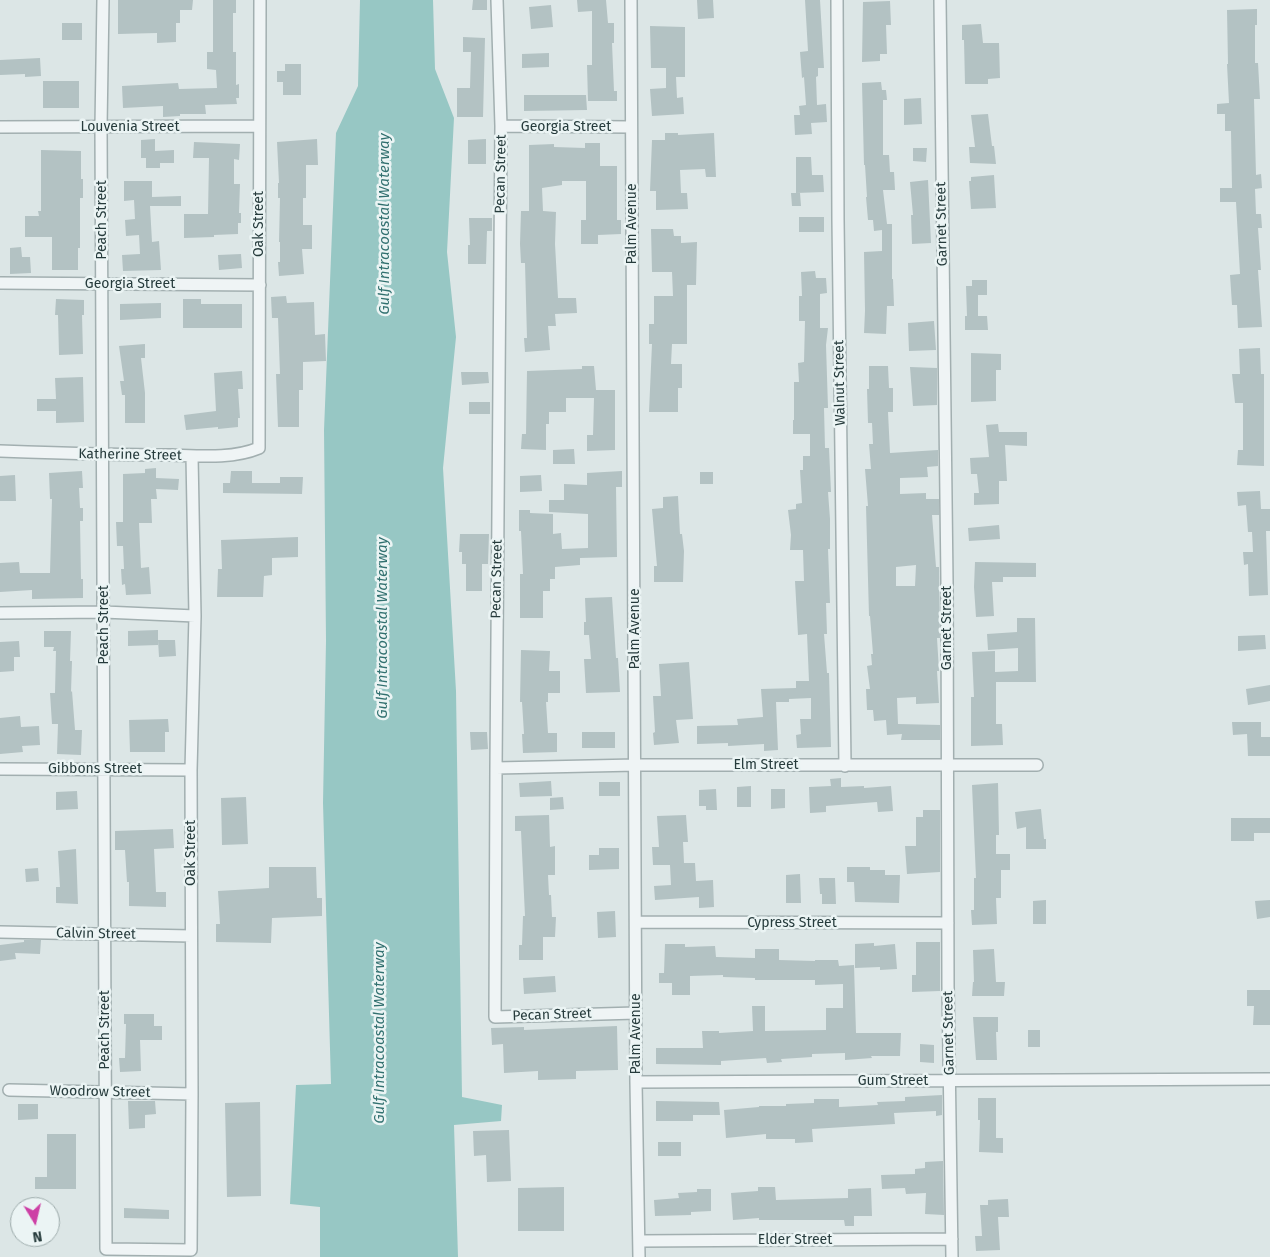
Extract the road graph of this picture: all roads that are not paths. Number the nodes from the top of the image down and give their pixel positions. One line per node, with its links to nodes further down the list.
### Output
1 (103, 0): 11 (street, Peach Street)
2 (260, 0): 7 (street, Oak Street)
3 (498, 0): 8 (street, Pecan Street)
4 (631, 0): 10 (street, Palm Avenue)
5 (837, 0): 25 (street, Walnut Street)
6 (940, 0): 23 (street, Garnet Street)
7 (259, 126): 11 (street, Louvenia Street); 14 (street, Oak Street)
8 (501, 126): 10 (street, Georgia Street); 26 (street, Pecan Street)
9 (0, 127): 11 (street, Louvenia Street)
10 (632, 127): 22 (street, Palm Avenue)
11 (101, 128): 13 (street, Peach Street)
12 (0, 283): 13 (street, Georgia Street)
13 (102, 284): 14 (street, Georgia Street); 17 (street, Peach Street)
14 (260, 285): 15 (street, Oak Street)
15 (258, 448): 18 (street, Katherine Street)
16 (0, 451): 17 (street, Katherine Street)
17 (103, 455): 18 (street, Katherine Street); 19 (street, Peach Street)
18 (192, 456): 21 (street, Oak Street)
19 (104, 612): 20 (street); 21 (street); 28 (street, Peach Street)
20 (0, 613)
21 (195, 616): 29 (street, Oak Street)
22 (636, 765): 25 (street, Elm Street); 26 (street, Elm Street); 30 (street, Palm Avenue)
23 (947, 765): 24 (street, Elm Street); 25 (street, Elm Street); 31 (street, Garnet Street)
24 (1037, 765)
25 (845, 766)
26 (496, 768): 35 (street, Pecan Street)
27 (0, 769): 28 (street, Gibbons Street)
28 (104, 769): 29 (street, Gibbons Street); 33 (street, Peach Street)
29 (191, 770): 34 (street, Oak Street)
30 (637, 922): 31 (street, Cypress Street); 35 (street, Palm Avenue)
31 (948, 923): 37 (street, Garnet Street)
32 (0, 932): 33 (street, Calvin Street)
33 (105, 934): 34 (street, Calvin Street); 40 (street, Peach Street)
34 (191, 936): 41 (street, Oak Street)
35 (636, 1013): 38 (street, Palm Avenue)
36 (1270, 1079): 37 (street, Gum Street)
37 (950, 1081): 38 (street, Gum Street); 42 (street, Garnet Street)
38 (636, 1082): 43 (street, Palm Avenue)
39 (9, 1090): 40 (street, Woodrow Street)
40 (106, 1093): 41 (street, Woodrow Street); 44 (street, Peach Street)
41 (192, 1094): 44 (street, Oak Street)
42 (952, 1239): 43 (street, Elder Street); 46 (street, Garnet Street)
43 (639, 1241): 45 (street, Palm Avenue)
44 (191, 1250)
45 (639, 1257)
46 (952, 1257)

